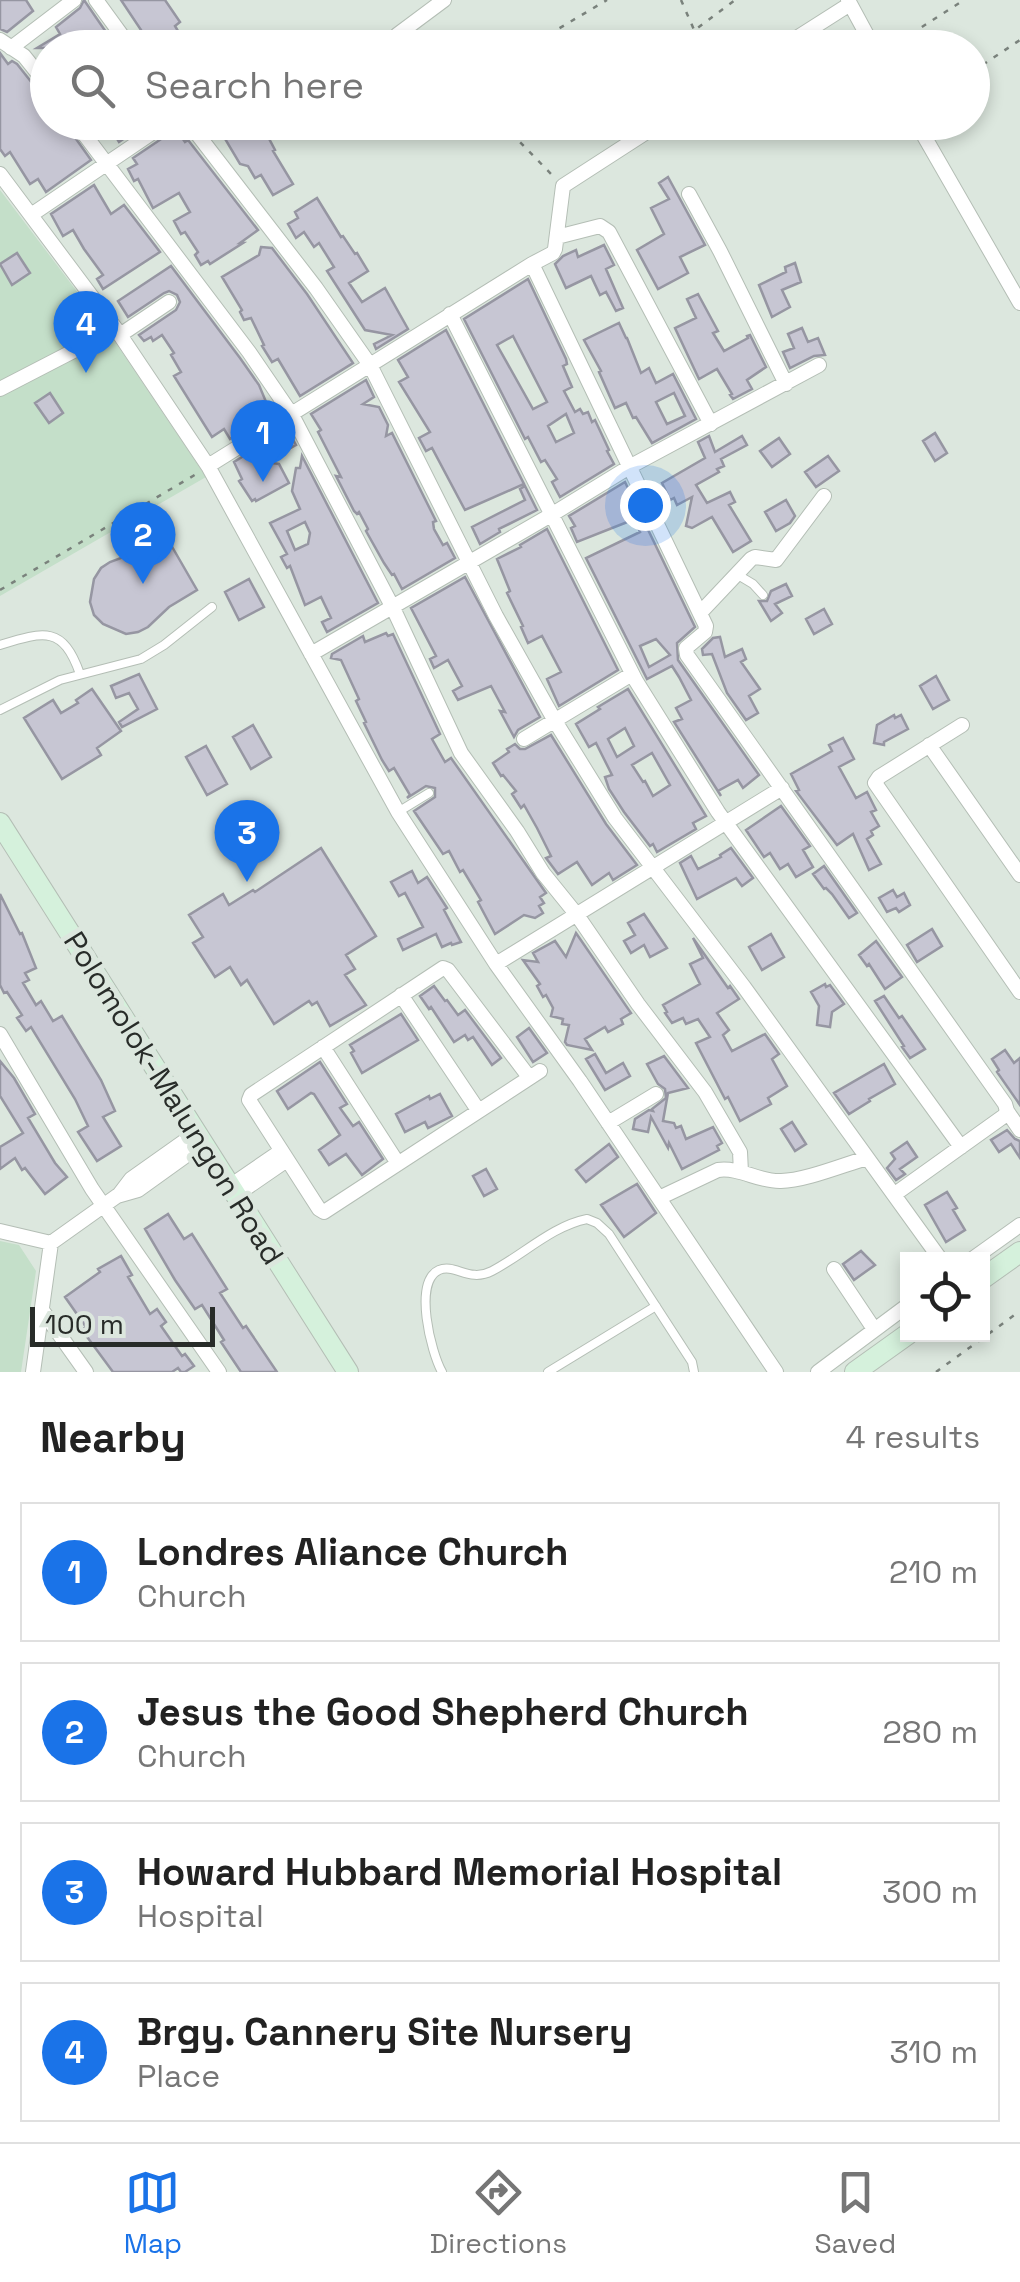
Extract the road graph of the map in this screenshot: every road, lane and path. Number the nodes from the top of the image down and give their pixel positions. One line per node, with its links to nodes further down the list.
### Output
1 (74, 0): 17 (street)
2 (96, 0): 9 (street)
3 (444, 0): 10 (street)
4 (606, 0): 11 (path)
5 (681, 0): 12 (path)
6 (735, 0): 12 (path)
7 (964, 0): 15 (path)
8 (849, 2): 13 (street); 14 (street)
9 (118, 30)
10 (403, 30)
11 (556, 30)
12 (694, 30)
13 (808, 30)
14 (864, 30)
15 (918, 30)
16 (1020, 40): 18 (path)
17 (6, 44): 19 (street)
18 (990, 60)
19 (30, 64)
20 (88, 140): 26 (street)
21 (141, 140): 26 (street)
22 (202, 140): 37 (street)
23 (518, 140): 28 (path)
24 (634, 140): 28 (street)
25 (926, 140): 34 (street)
26 (106, 164): 30 (street); 41 (street)
27 (0, 174): 30 (street)
28 (562, 186): 31 (street)
29 (688, 194): 39 (street)
30 (31, 216): 36 (street)
31 (558, 237): 32 (street); 42 (street)
32 (532, 264): 35 (street); 44 (street)
33 (169, 302): 36 (street)
34 (1020, 303)
35 (450, 314): 37 (street); 46 (street)
36 (118, 332): 40 (street); 43 (street)
37 (370, 364): 41 (street); 47 (street)
38 (818, 365): 39 (street)
39 (786, 384): 42 (street)
40 (0, 389)
41 (292, 414): 43 (street); 52 (street)
42 (711, 424): 44 (street)
43 (208, 466): 49 (path); 55 (street)
44 (630, 466): 46 (street); 53 (street)
45 (824, 496): 48 (street)
46 (551, 515): 47 (street); 57 (street)
47 (468, 563): 52 (street); 59 (street)
48 (738, 575): 50 (lane); 53 (street)
49 (0, 590)
50 (763, 594)
51 (212, 607): 56 (lane)
52 (392, 608): 55 (street); 70 (street)
53 (700, 613): 63 (street)
54 (0, 646): 56 (lane)
55 (311, 654): 65 (street)
56 (80, 674): 58 (lane)
57 (632, 674): 59 (street); 66 (street)
58 (0, 710)
59 (554, 721): 61 (street); 68 (street)
60 (962, 724): 62 (street)
61 (524, 739)
62 (929, 745): 69 (street); 72 (street)
63 (782, 788): 66 (street); 78 (street)
64 (429, 793): 65 (lane)
65 (398, 812): 71 (street)
66 (726, 822): 68 (street); 82 (street)
67 (0, 823): 81 (main road, Polomolok-Malungon Road)
68 (651, 867): 70 (street); 84 (street)
69 (1020, 875)
70 (577, 915): 71 (street); 86 (street)
71 (496, 964): 79 (street)
72 (1020, 992)
73 (402, 996): 75 (street); 77 (street); 77 (street)
74 (0, 1034): 90 (street)
75 (323, 1047): 83 (street); 85 (street)
76 (656, 1094): 79 (street)
77 (478, 1110): 85 (street)
78 (1007, 1111): 80 (street); 82 (street)
79 (608, 1122): 89 (street)
80 (1020, 1130)
81 (199, 1139): 87 (main road, Polomolok-Malungon Road); 90 (street)
82 (961, 1146): 88 (street)
83 (284, 1156): 85 (street); 87 (street)
84 (867, 1158): 86 (street); 88 (street)
85 (398, 1162)
86 (741, 1172): 89 (street)
87 (232, 1191): 108 (main road, Polomolok-Malungon Road)
88 (894, 1194): 94 (street)
89 (659, 1198): 112 (street)
90 (103, 1206): 93 (street); 107 (street)
91 (1020, 1225): 95 (street)
92 (0, 1231): 93 (street)
93 (51, 1242): 100 (street)
94 (935, 1252)
95 (983, 1252)
96 (1020, 1252): 98 (main road)
97 (834, 1269): 103 (street)
98 (990, 1273)
99 (656, 1306): 109 (lane); 110 (lane); 111 (lane)
100 (42, 1310): 105 (street); 106 (street)
101 (900, 1311): 103 (street)
102 (1020, 1312): 115 (path)
103 (874, 1330): 113 (street)
104 (900, 1340): 114 (main road)
105 (33, 1372)
106 (86, 1372)
107 (218, 1372)
108 (348, 1372)
109 (442, 1372)
110 (548, 1372)
111 (694, 1372)
112 (776, 1372)
113 (818, 1372)
114 (855, 1372)
115 (936, 1372)

